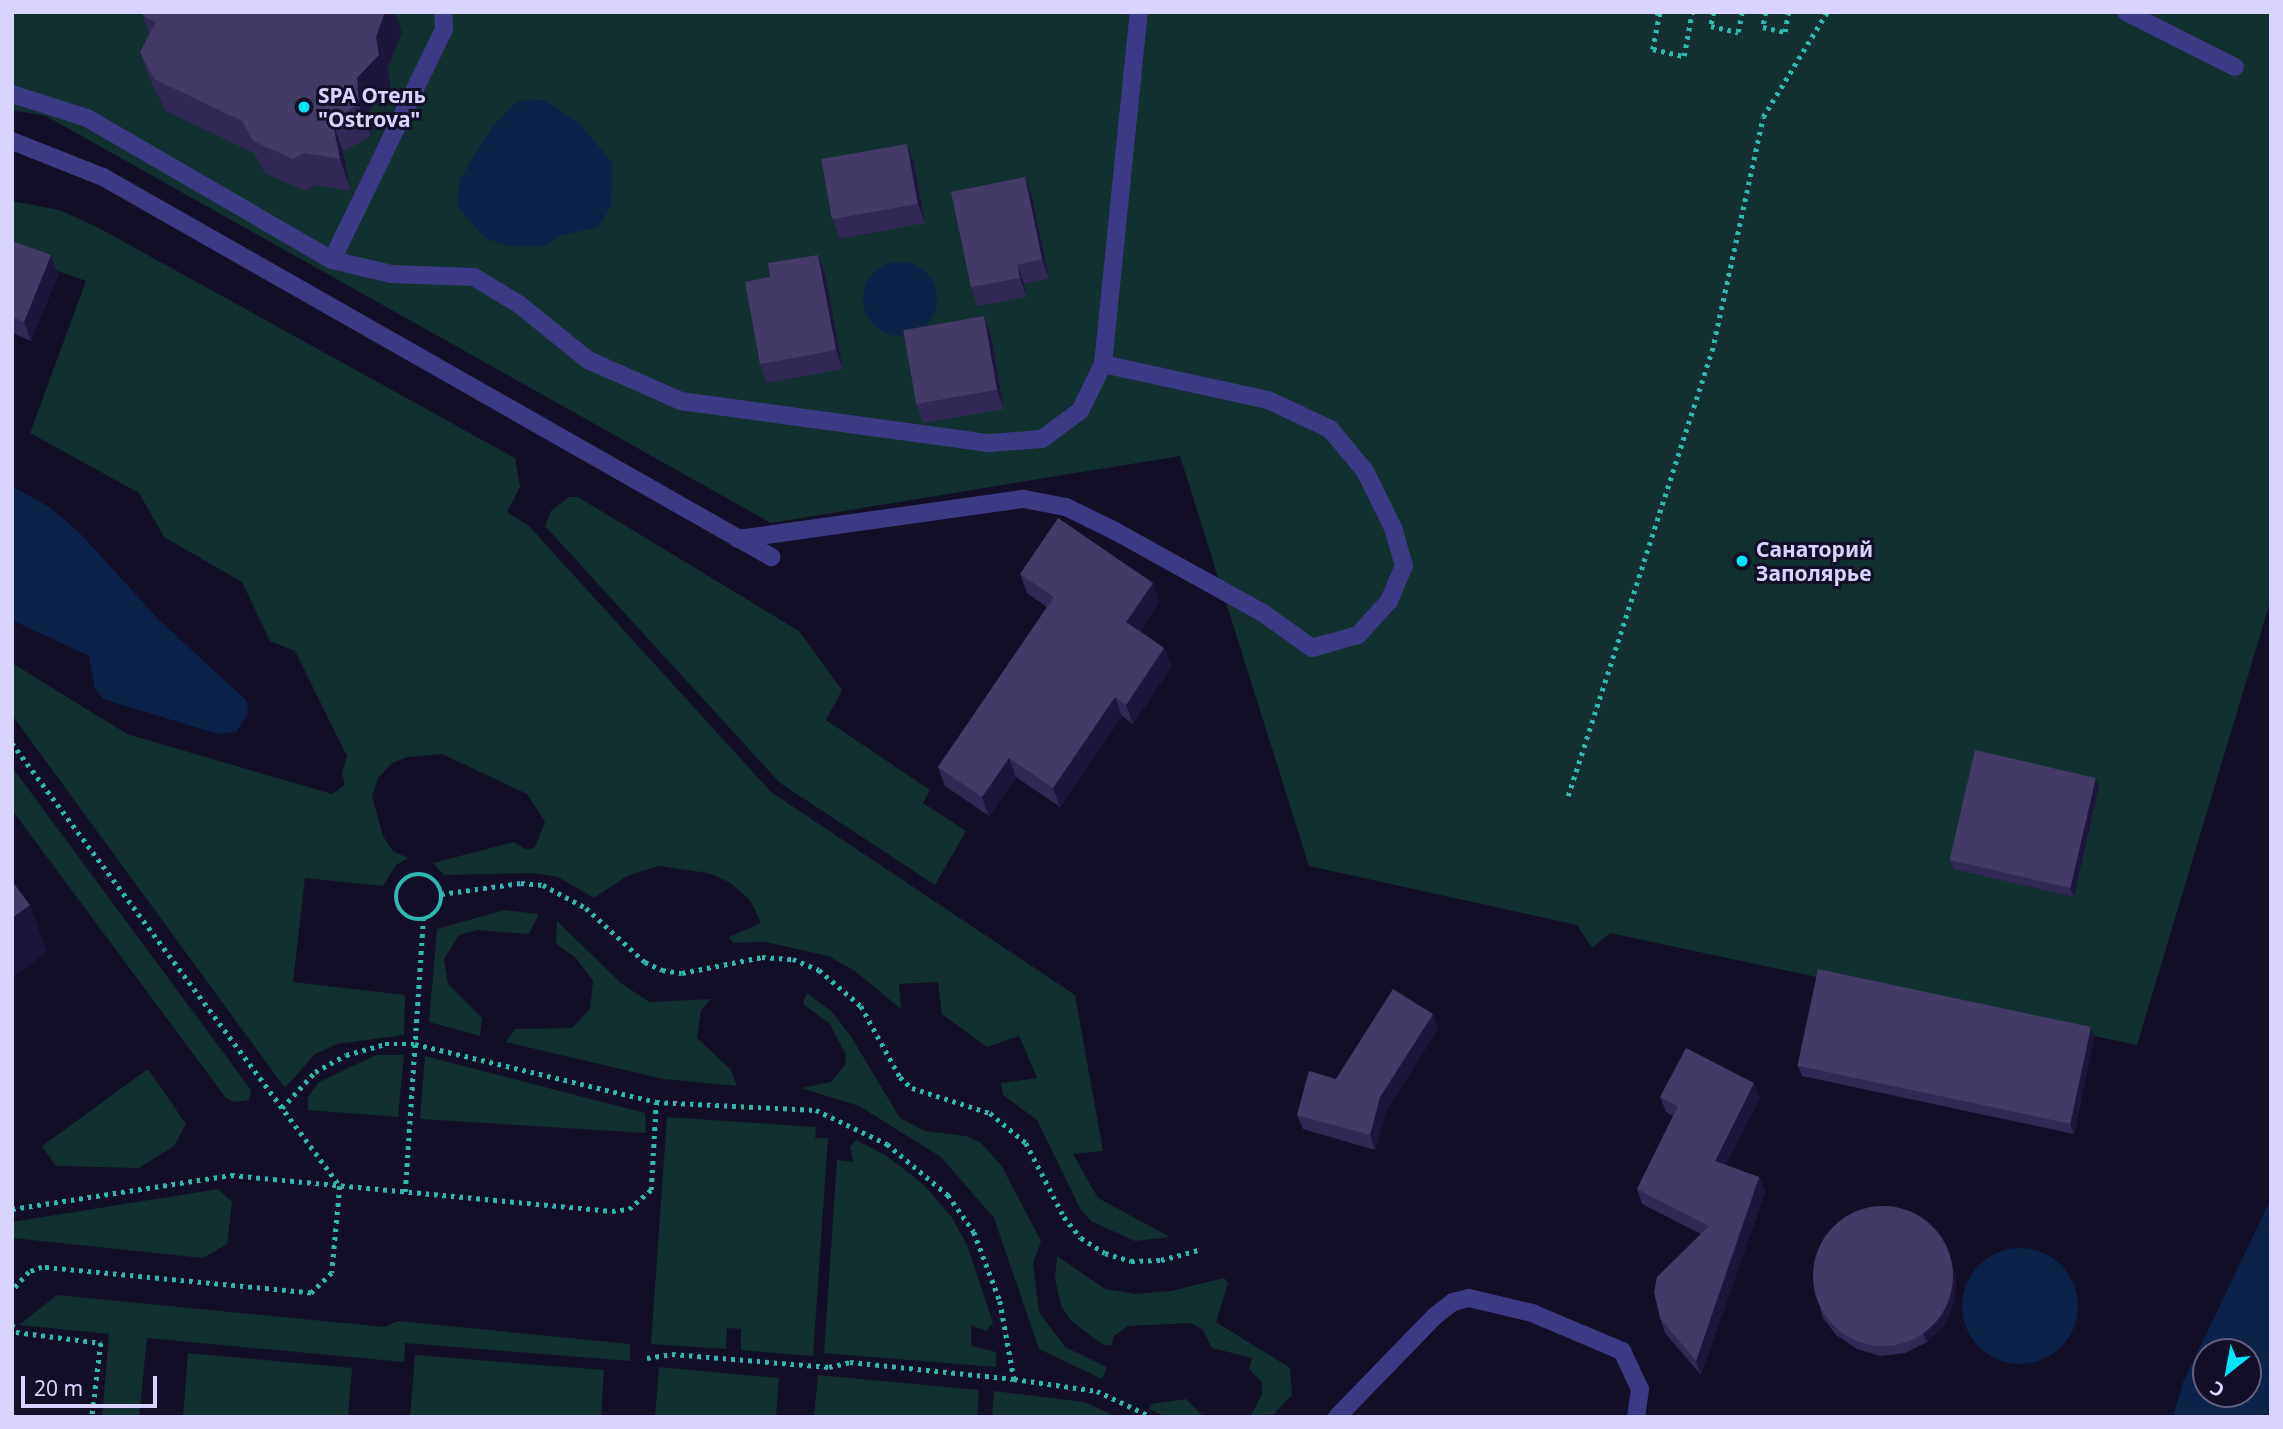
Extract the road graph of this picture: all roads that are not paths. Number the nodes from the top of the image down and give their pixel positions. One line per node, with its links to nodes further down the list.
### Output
1 (443, 12): 7 (lane)
2 (1139, 12): 8 (lane)
3 (2126, 12): 4 (lane)
4 (2235, 67)
5 (12, 94): 7 (lane)
6 (12, 141): 9 (lane)
7 (332, 260): 8 (lane)
8 (1103, 364): 9 (lane)
9 (738, 539): 10 (lane)
10 (771, 557)
11 (1337, 1417): 12 (lane)
12 (1636, 1417)

